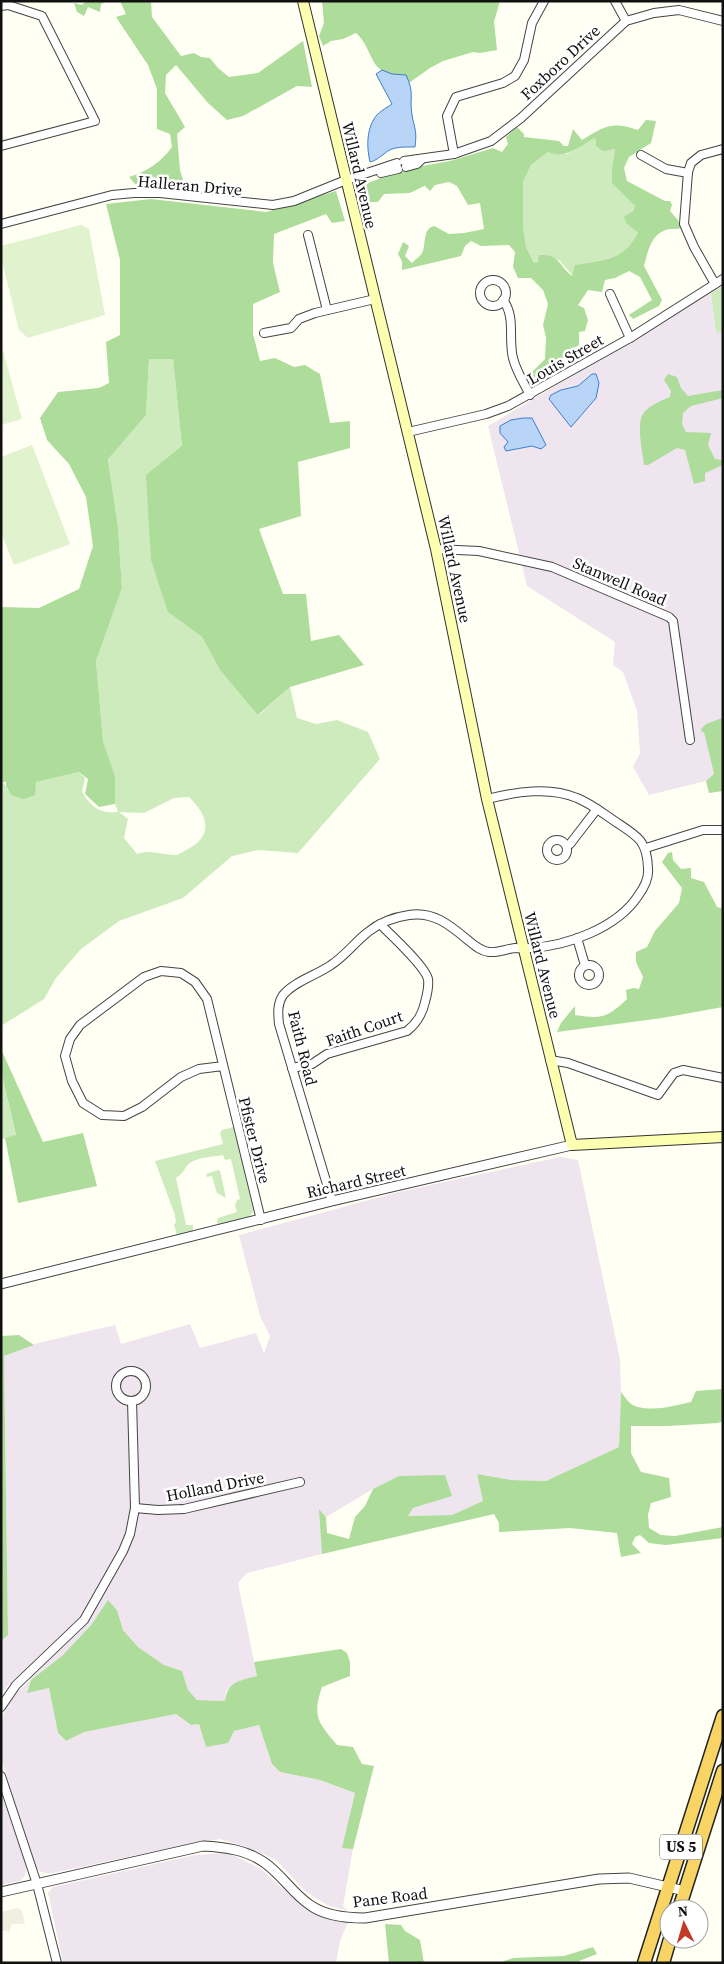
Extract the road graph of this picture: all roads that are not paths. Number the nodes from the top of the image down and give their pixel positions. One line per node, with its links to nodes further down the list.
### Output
1 (303, 1): 13 (main road, Willard Avenue)
2 (544, 1): 10 (street)
3 (615, 1): 6 (street)
4 (679, 5): 6 (street, Foxboro Drive); 7 (street, Foxboro Drive)
5 (1, 6): 8 (street)
6 (626, 21): 10 (street, Foxboro Drive)
7 (723, 21)
8 (1, 146)
9 (723, 149): 12 (street)
10 (454, 154): 13 (street, Foxboro Drive)
11 (641, 155): 12 (street)
12 (688, 174): 17 (street)
13 (346, 180): 14 (street, Halleran Drive); 19 (main road, Willard Avenue)
14 (1, 224)
15 (308, 235): 21 (street)
16 (723, 280): 17 (street, Louis Street)
17 (715, 284): 23 (street, Louis Street)
18 (610, 294): 23 (street)
19 (375, 300): 21 (street); 25 (main road, Willard Avenue)
20 (503, 300): 24 (street)
21 (327, 310): 22 (street)
22 (264, 333)
23 (630, 338): 24 (street, Louis Street)
24 (530, 395): 25 (street, Louis Street)
25 (408, 432): 26 (main road, Willard Avenue)
26 (436, 549): 27 (street, Stanwell Road); 28 (main road, Willard Avenue)
27 (690, 740)
28 (487, 799): 29 (street); 35 (main road, Willard Avenue)
29 (597, 809): 31 (street); 32 (street)
30 (723, 830): 32 (street)
31 (567, 846)
32 (646, 848): 34 (street, Faith Road)
33 (380, 924): 35 (street, Faith Road); 39 (street, Faith Road); 39 (street, Faith Court)
34 (577, 938): 35 (street, Faith Road); 36 (street)
35 (523, 948): 37 (main road, Willard Avenue)
36 (585, 965)
37 (550, 1060): 40 (street); 42 (main road, Willard Avenue)
38 (223, 1066): 38 (street, Pfister Drive); 44 (street, Pfister Drive)
39 (292, 1068): 43 (street, Faith Road)
40 (723, 1078)
41 (723, 1137): 42 (main road, Richard Street)
42 (572, 1146): 43 (street, Richard Street)
43 (332, 1202): 44 (street, Richard Street)
44 (260, 1220): 45 (street, Richard Street)
45 (1, 1284)
46 (132, 1401): 46 (street); 48 (street)
47 (300, 1482): 48 (street, Holland Drive)
48 (135, 1508): 49 (street)
49 (1, 1707)
50 (723, 1716): 51 (highway, US 5)
51 (707, 1767): 52 (street); 55 (highway, US 5)
52 (723, 1772): 56 (highway, US 5)
53 (1, 1776): 54 (street)
54 (37, 1884): 55 (street, Pane Road); 57 (street, Pane Road); 60 (street)
55 (668, 1886): 56 (street, Pane Road); 61 (highway, US 5)
56 (685, 1891): 58 (highway, US 5)
57 (1, 1892)
58 (683, 1899)
59 (667, 1949): 62 (highway)
60 (57, 1963)
61 (644, 1963)
62 (662, 1963)

